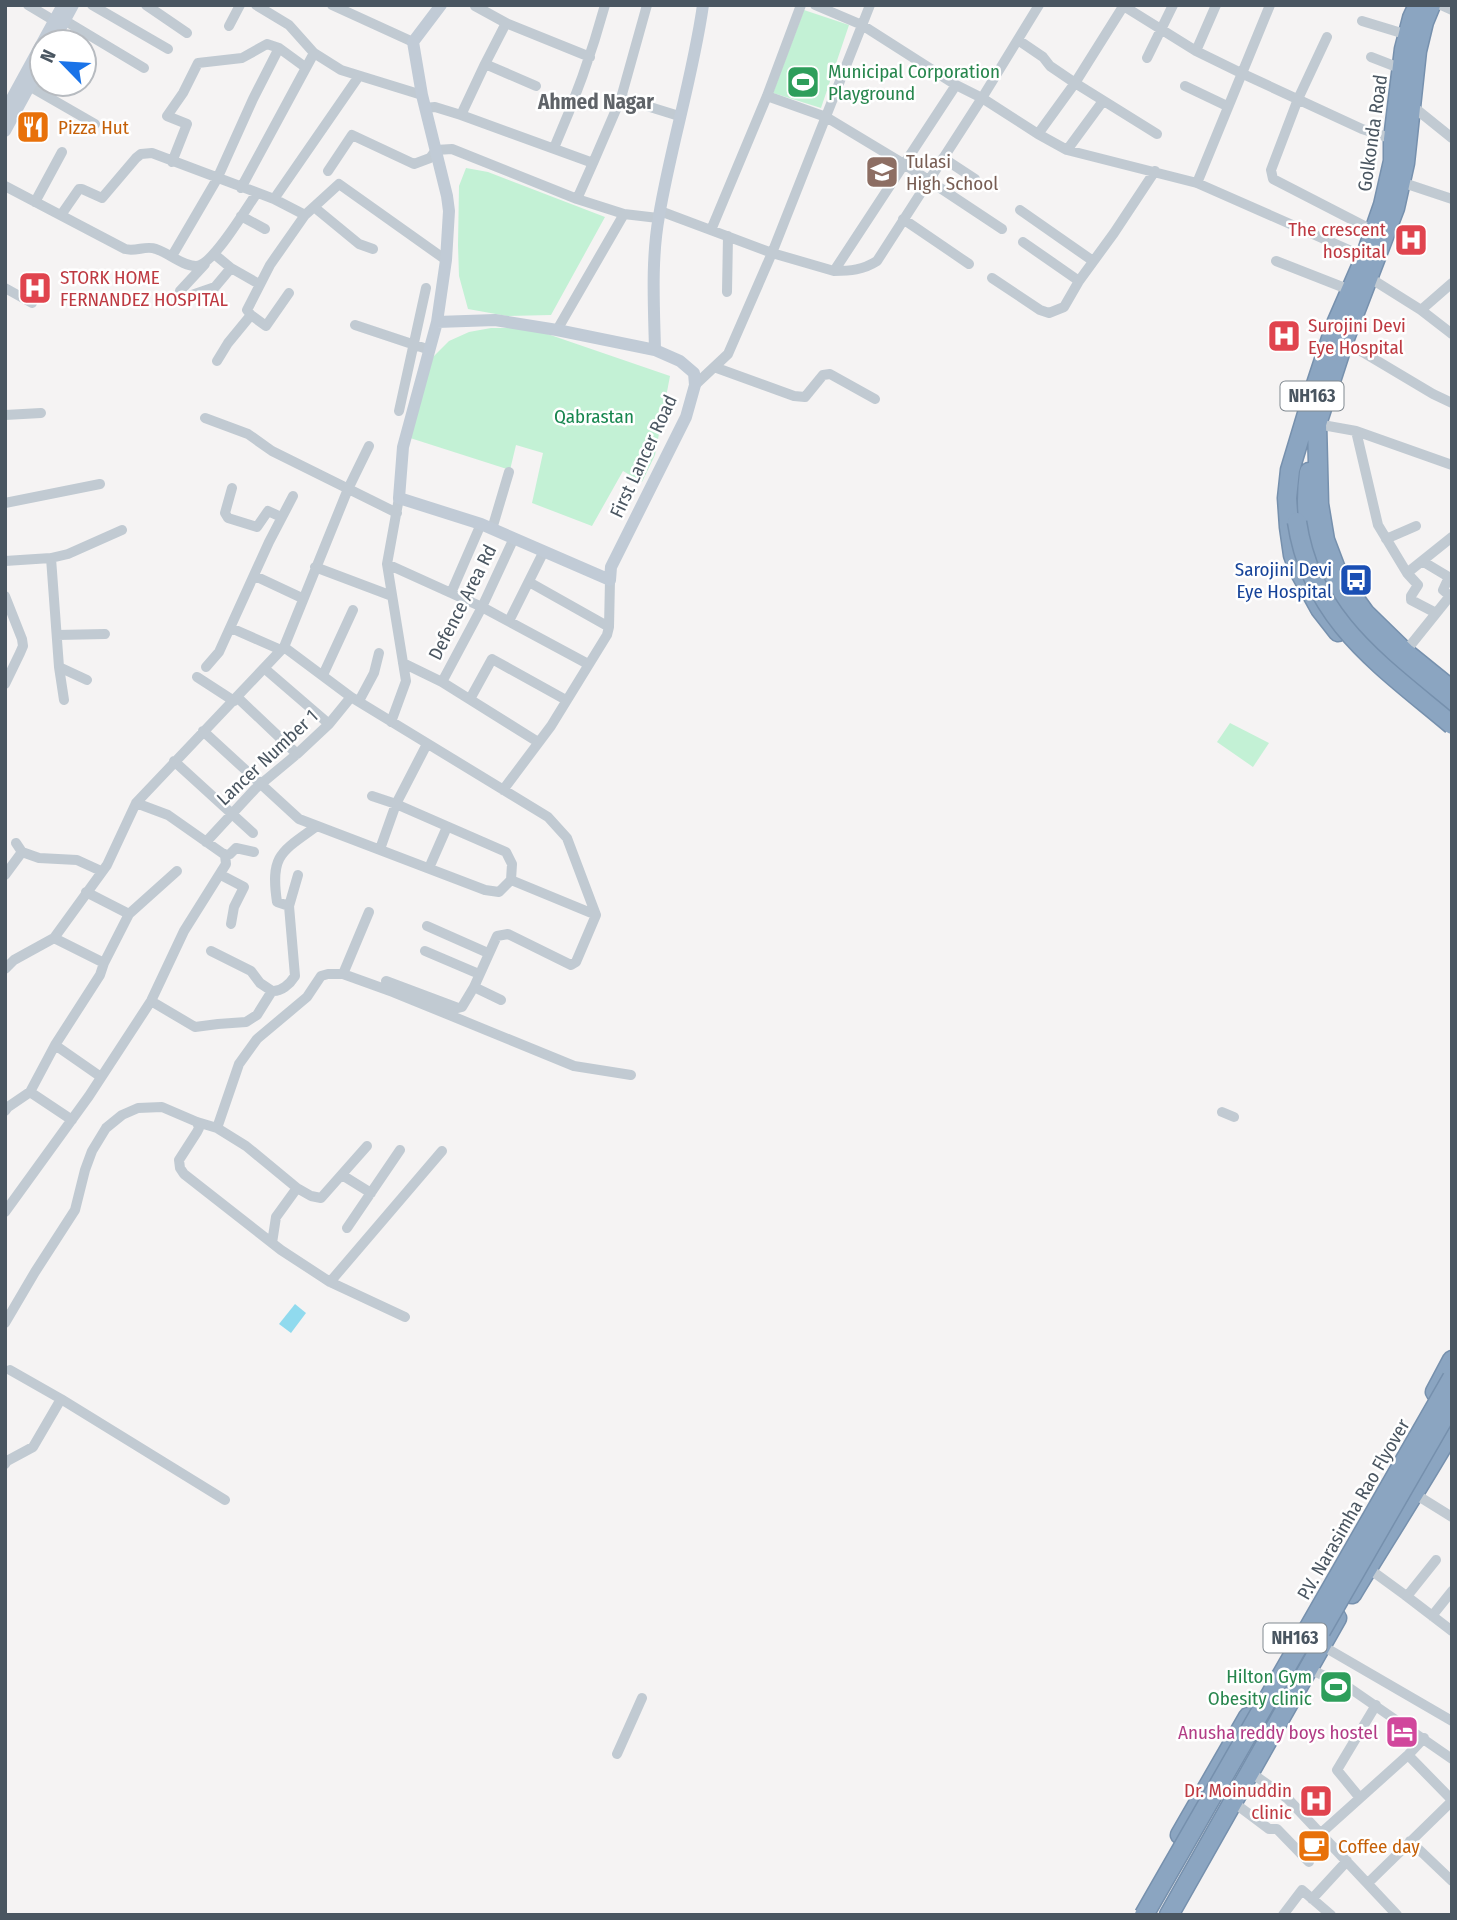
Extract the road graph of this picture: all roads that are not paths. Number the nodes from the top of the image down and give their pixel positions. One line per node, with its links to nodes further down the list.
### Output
1 (28, 5): 26 (street)
2 (63, 5): 26 (street)
3 (73, 5): 26 (street)
4 (92, 5): 39 (street)
5 (146, 5): 33 (street)
6 (240, 5): 30 (street)
7 (256, 5): 41 (street)
8 (332, 5): 37 (street)
9 (440, 5): 37 (street)
10 (605, 5): 42 (street)
11 (647, 5): 58 (street)
12 (703, 5): 67 (street)
13 (801, 5): 56 (street)
14 (815, 5): 29 (street)
15 (870, 5): 29 (street)
16 (1039, 5): 36 (street)
17 (1173, 5): 32 (street)
18 (1216, 5): 40 (street)
19 (1270, 5): 49 (street)
20 (1418, 5): 34 (highway, Golkonda Road / NH163)
21 (1431, 5): 63 (highway, Golkonda Road / NH163)
22 (1441, 5): 25 (street)
23 (475, 6): 28 (street)
24 (1123, 6): 32 (street); 51 (street)
25 (1452, 10)
26 (59, 20): 31 (street); 47 (street); 65 (street)
27 (1362, 21): 34 (street)
28 (506, 23): 42 (street); 45 (street)
29 (862, 25): 52 (street); 68 (street)
30 (229, 26)
31 (57, 28)
32 (1162, 29): 40 (street); 44 (street)
33 (187, 33)
34 (1408, 35): 48 (highway, Golkonda Road / NH163)
35 (1326, 37): 60 (street)
36 (1018, 40): 51 (street); 59 (street)
37 (413, 42): 62 (street)
38 (279, 48): 46 (street); 80 (street); 86 (street)
39 (168, 49)
40 (1196, 51): 49 (street)
41 (314, 53): 46 (street); 50 (street)
42 (590, 57): 75 (street)
43 (1371, 57): 48 (street)
44 (1147, 58)
45 (485, 64): 53 (street); 66 (street)
46 (305, 67): 91 (street)
47 (144, 68)
48 (1402, 69): 74 (highway, Golkonda Road / NH163)
49 (1241, 73): 60 (street); 64 (street)
50 (359, 76): 62 (street); 93 (street)
51 (1075, 83): 61 (street); 71 (street)
52 (956, 85): 59 (street); 82 (street)
53 (536, 86)
54 (1185, 86): 64 (street)
55 (28, 88): 70 (street)
56 (766, 96): 68 (street); 107 (street)
57 (50, 98): 69 (street)
58 (621, 98): 67 (street); 81 (street)
59 (982, 99): 71 (street); 79 (street)
60 (1298, 99): 74 (street); 108 (street)
61 (1103, 101): 72 (street); 77 (street)
62 (423, 102): 66 (street); 76 (street)
63 (1410, 105): 73 (street); 88 (highway, Golkonda Road / NH163)
64 (1227, 106): 89 (street)
65 (5, 111)
66 (461, 115): 75 (street)
67 (679, 116): 102 (street)
68 (826, 117): 82 (street); 112 (street)
69 (95, 124)
70 (5, 131)
71 (1038, 134): 77 (street)
72 (1157, 134)
73 (1452, 138)
74 (1393, 139): 108 (highway, Golkonda Road / NH163)
75 (554, 148): 81 (street)
76 (436, 150): 83 (street); 94 (street); 116 (street)
77 (1067, 150): 84 (street)
78 (62, 152): 96 (street)
79 (943, 158): 85 (street); 87 (street)
80 (172, 162): 86 (street); 100 (street)
81 (593, 163): 94 (street)
82 (904, 164): 87 (street); 122 (street)
83 (328, 171)
84 (1154, 171): 89 (street); 117 (street)
85 (975, 178)
86 (217, 179): 91 (street); 114 (street)
87 (928, 180): 104 (street); 106 (street)
88 (1401, 182): 95 (street); 124 (highway, Golkonda Road / NH163)
89 (1197, 183): 115 (street)
90 (5, 186): 96 (street)
91 (241, 188): 92 (street)
92 (257, 193): 93 (street); 103 (street)
93 (274, 199): 101 (street)
94 (576, 199): 99 (street)
95 (1452, 199)
96 (35, 202): 100 (street)
97 (314, 207): 101 (street); 111 (street); 116 (street)
98 (1020, 209): 117 (street)
99 (624, 214): 102 (street); 138 (street)
100 (61, 215): 114 (street)
101 (305, 215): 127 (street)
102 (659, 215): 107 (street); 143 (street)
103 (241, 216): 105 (street); 113 (street)
104 (903, 219): 120 (street); 122 (street)
105 (265, 229)
106 (1002, 229)
107 (711, 230): 109 (street)
108 (1374, 231): 115 (highway, Golkonda Road / NH163)
109 (728, 236): 112 (street); 131 (street)
110 (1023, 242): 125 (street)
111 (373, 249)
112 (772, 253): 122 (street); 145 (street)
113 (214, 254): 119 (street); 121 (street)
114 (172, 256): 119 (street)
115 (1364, 257): 130 (highway, Golkonda Road / NH163)
116 (446, 260): 136 (street)
117 (1093, 261): 125 (street)
118 (1276, 261): 130 (street)
119 (205, 264): 121 (street)
120 (969, 264)
121 (232, 268): 127 (street)
122 (834, 271)
123 (992, 278): 125 (street)
124 (1370, 278): 134 (street); 140 (highway, Golkonda Road / NH163)
125 (1079, 281)
126 (1452, 283): 134 (street)
127 (259, 284): 135 (street)
128 (5, 288): 133 (street)
129 (426, 288): 141 (street)
130 (1350, 290): 153 (highway, Golkonda Road / NH163)
131 (727, 292)
132 (289, 293): 135 (street)
133 (5, 294)
134 (1422, 310): 139 (street)
135 (251, 315): 144 (street)
136 (437, 322): 138 (street, First Lancer Road); 142 (street)
137 (355, 325): 141 (street)
138 (556, 330): 143 (street, First Lancer Road)
139 (1452, 334)
140 (1344, 341): 148 (street); 153 (highway, Golkonda Road / NH163)
141 (414, 343): 142 (street); 149 (street)
142 (430, 350): 162 (street)
143 (655, 351): 146 (street, First Lancer Road)
144 (217, 361)
145 (714, 367): 146 (street); 147 (street)
146 (695, 385): 182 (street, First Lancer Road)
147 (875, 399)
148 (1452, 403)
149 (398, 411)
150 (41, 413): 151 (street)
151 (5, 415)
152 (205, 418): 160 (street)
153 (1311, 426): 154 (street); 166 (highway); 197 (highway, Golkonda Road / NH163); 219 (highway, Golkonda Road / NH163)
154 (1356, 431): 156 (street); 172 (street)
155 (369, 446): 160 (street)
156 (1452, 465)
157 (509, 472): 168 (street)
158 (100, 484): 163 (street)
159 (232, 488): 165 (street)
160 (348, 489): 164 (street); 178 (street)
161 (293, 496): 165 (street)
162 (399, 498): 164 (street); 168 (street)
163 (5, 503)
164 (397, 513): 177 (street)
165 (281, 517): 180 (street)
166 (1303, 522): 215 (highway); 219 (highway, bridge)
167 (1416, 526): 172 (street)
168 (486, 527): 171 (street); 184 (street)
169 (122, 530): 174 (street)
170 (1452, 537): 176 (street)
171 (514, 538): 173 (street); 188 (street, Defence Area Rd)
172 (1386, 538): 179 (street)
173 (544, 551): 182 (street); 183 (street)
174 (51, 558): 175 (street); 195 (street)
175 (5, 561)
176 (1422, 561): 179 (street); 181 (street)
177 (387, 564): 184 (street); 186 (street)
178 (315, 567): 186 (street); 187 (street)
179 (1407, 573): 190 (street)
180 (255, 576): 187 (street); 193 (street)
181 (1450, 578): 190 (street)
182 (610, 580): 192 (street, First Lancer Road)
183 (529, 582): 191 (street); 192 (street)
184 (451, 593): 188 (street)
185 (5, 596): 208 (street)
186 (392, 596): 199 (street)
187 (302, 598): 196 (street)
188 (482, 607): 191 (street); 207 (street, Defence Area Rd)
189 (353, 610): 204 (street)
190 (1436, 613): 197 (street)
191 (509, 621): 200 (street)
192 (609, 627): 200 (street, First Lancer Road)
193 (230, 628): 196 (street); 202 (street)
194 (105, 634): 195 (street)
195 (57, 635): 201 (street)
196 (282, 649): 203 (street); 204 (street)
197 (1405, 652): 209 (highway, Golkonda Road / NH163)
198 (379, 653): 211 (street, Lancer Number 1)
199 (403, 663): 207 (street); 216 (street)
200 (588, 664): 214 (street, First Lancer Road)
201 (59, 667): 206 (street); 213 (street)
202 (206, 667)
203 (264, 668): 210 (street); 217 (street)
204 (323, 675): 211 (street)
205 (197, 677): 210 (street)
206 (87, 680)
207 (442, 682): 212 (street)
208 (5, 684)
209 (1452, 690)
210 (236, 699): 218 (street); 222 (street)
211 (355, 699): 216 (street); 217 (street, Lancer Number 1)
212 (470, 699): 214 (street); 220 (street)
213 (64, 700)
214 (566, 700): 220 (street, First Lancer Road)
215 (1452, 711): 219 (highway)
216 (391, 722): 221 (street)
217 (329, 724): 222 (street, Lancer Number 1)
218 (203, 731): 223 (street); 224 (street)
219 (1449, 732)
220 (538, 742): 225 (street, First Lancer Road)
221 (427, 744): 225 (street); 228 (street)
222 (298, 754): 224 (street, Lancer Number 1)
223 (174, 761): 227 (street); 229 (street)
224 (261, 785): 229 (street, Lancer Number 1); 230 (street)
225 (503, 790): 250 (street)
226 (372, 796): 228 (street)
227 (136, 803): 233 (street); 240 (street)
228 (396, 804): 231 (street); 235 (street)
229 (232, 814): 232 (street); 233 (street, Lancer Number 1)
230 (313, 824): 235 (street); 247 (street)
231 (447, 827): 239 (street); 245 (street)
232 (253, 833)
233 (206, 842): 238 (street)
234 (16, 843): 236 (street)
235 (380, 849): 239 (street)
236 (22, 852): 240 (street); 243 (street)
237 (254, 852): 238 (street)
238 (225, 855): 242 (street)
239 (429, 868): 245 (street)
240 (101, 871): 246 (street)
241 (177, 871): 249 (street)
242 (221, 874): 251 (street); 265 (street)
243 (5, 875)
244 (298, 875): 247 (street)
245 (511, 880): 250 (street)
246 (86, 892): 249 (street); 253 (street)
247 (289, 906): 263 (street)
248 (369, 912): 259 (street)
249 (129, 914): 257 (street)
250 (596, 915): 256 (street)
251 (231, 923)
252 (427, 926): 256 (street)
253 (54, 938): 257 (street); 258 (street)
254 (211, 951): 263 (street)
255 (425, 951): 260 (street)
256 (488, 953): 260 (street)
257 (104, 963): 266 (street)
258 (5, 969)
259 (343, 974): 267 (street); 275 (street)
260 (479, 974): 262 (street)
261 (386, 981): 262 (street)
262 (474, 987): 264 (street)
263 (275, 991): 265 (street)
264 (501, 1000)
265 (152, 1001): 268 (street)
266 (55, 1045): 268 (street); 269 (street)
267 (631, 1075)
268 (101, 1077): 273 (street)
269 (30, 1093): 270 (street); 273 (street)
270 (5, 1111)
271 (1222, 1112): 272 (street)
272 (1234, 1117)
273 (72, 1120): 282 (street)
274 (197, 1122): 275 (street); 284 (street); 287 (street)
275 (217, 1128): 280 (street)
276 (367, 1146): 279 (street)
277 (400, 1150): 281 (street)
278 (442, 1152): 285 (street)
279 (341, 1175): 280 (street); 281 (street)
280 (297, 1188): 284 (street)
281 (370, 1194): 283 (street)
282 (5, 1212)
283 (347, 1228)
284 (272, 1242): 285 (street)
285 (330, 1282): 286 (street)
286 (405, 1317)
287 (5, 1324)
288 (1452, 1360): 300 (highway, NH163)
289 (10, 1370): 291 (street)
290 (1452, 1378): 330 (highway, P.V. Narasimha Rao Flyover, bridge)
291 (61, 1399): 294 (street); 296 (street)
292 (1452, 1404): 331 (highway, P.V. Narasimha Rao Flyover, bridge)
293 (1452, 1430): 295 (highway, NH163)
294 (5, 1464)
295 (1415, 1494): 297 (street); 299 (highway, NH163)
296 (225, 1500)
297 (1452, 1517)
298 (1436, 1560): 302 (street)
299 (1368, 1567): 302 (street); 303 (highway, NH163)
300 (1327, 1584): 303 (highway); 323 (highway, NH163)
301 (1452, 1591): 304 (street)
302 (1405, 1595): 304 (street)
303 (1350, 1598): 306 (highway, NH163)
304 (1432, 1616): 305 (street)
305 (1452, 1631)
306 (1321, 1645): 307 (highway, NH163); 310 (street)
307 (1308, 1668): 309 (street); 315 (highway, NH163)
308 (642, 1698): 312 (street)
309 (1376, 1705): 311 (street); 316 (street)
310 (1452, 1721)
311 (1424, 1738): 313 (street); 314 (street)
312 (617, 1754)
313 (1408, 1755): 316 (street); 317 (street)
314 (1452, 1759)
315 (1250, 1772): 318 (highway, NH163); 319 (street)
316 (1360, 1798): 319 (street)
317 (1452, 1800): 320 (street)
318 (1233, 1802): 322 (street); 326 (highway, NH163)
319 (1320, 1834): 321 (street)
320 (1410, 1841): 324 (street); 325 (street)
321 (1347, 1861): 325 (street); 327 (street)
322 (1309, 1862)
323 (1163, 1868): 326 (highway); 329 (highway, NH163)
324 (1452, 1881)
325 (1368, 1882): 328 (street)
326 (1187, 1883): 332 (highway, NH163)
327 (1312, 1899): 333 (street); 334 (street)
328 (1394, 1912): 335 (street)
329 (1136, 1915)
330 (1144, 1915)
331 (1157, 1915)
332 (1169, 1915)
333 (1283, 1915)
334 (1331, 1915)
335 (1382, 1915)

